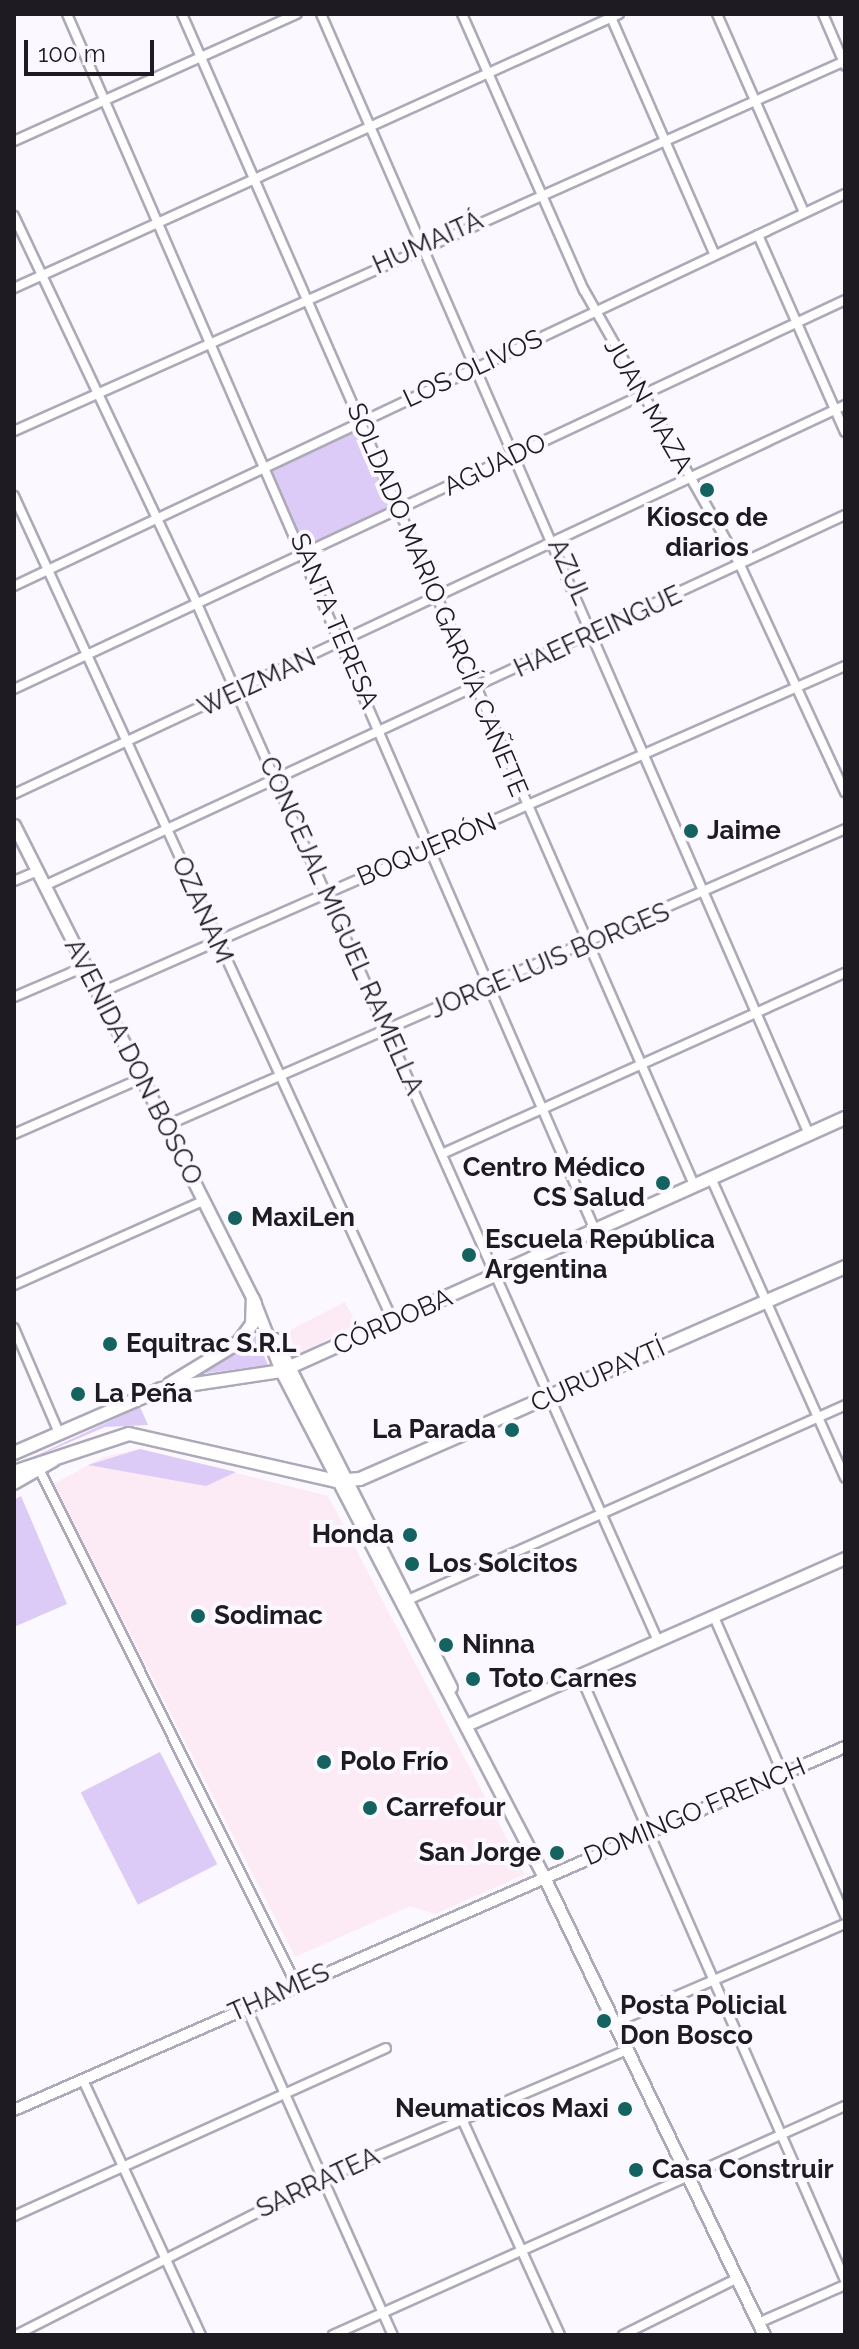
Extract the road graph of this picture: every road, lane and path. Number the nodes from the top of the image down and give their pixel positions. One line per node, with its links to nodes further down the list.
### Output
1 (67, 14): 13 (street, SANTA TERESA)
2 (182, 14): 9 (street, SOLDADO MARIO GARCÍA CAÑETE)
3 (297, 14): 9 (street)
4 (321, 14): 14 (street, AZUL)
5 (462, 14): 11 (street, JUAN MAZA)
6 (717, 14): 12 (street)
7 (823, 14): 10 (street)
8 (613, 15): 11 (street); 16 (street)
9 (201, 58): 13 (street); 17 (street, SOLDADO MARIO GARCÍA CAÑETE)
10 (844, 63): 12 (street, HUMAITÁ)
11 (488, 74): 14 (street); 18 (street, JUAN MAZA)
12 (755, 101): 16 (street, HUMAITÁ); 20 (street)
13 (103, 102): 15 (street); 22 (street, SANTA TERESA)
14 (371, 127): 17 (street); 24 (street, AZUL)
15 (14, 141)
16 (664, 141): 18 (street, HUMAITÁ); 25 (street)
17 (255, 181): 22 (street); 28 (street, SOLDADO MARIO GARCÍA CAÑETE)
18 (541, 194): 24 (street, HUMAITÁ); 30 (street, JUAN MAZA)
19 (845, 194): 20 (street, LOS OLIVOS)
20 (804, 212): 23 (street, LOS OLIVOS)
21 (14, 216): 26 (street, CONCEJAL MIGUEL RAMELLA)
22 (160, 227): 26 (street); 32 (street, SANTA TERESA)
23 (758, 235): 25 (street, LOS OLIVOS); 31 (street)
24 (423, 245): 28 (street, HUMAITÁ); 33 (street, AZUL)
25 (715, 255): 30 (street, LOS OLIVOS)
26 (43, 274): 27 (street); 34 (street, CONCEJAL MIGUEL RAMELLA)
27 (14, 288)
28 (306, 298): 32 (street, HUMAITÁ); 38 (street, SOLDADO MARIO GARCÍA CAÑETE)
29 (845, 300): 31 (street, AGUADO)
30 (595, 312): 33 (street, LOS OLIVOS); 35 (street, JUAN MAZA)
31 (796, 323): 35 (street, AGUADO); 37 (street)
32 (210, 342): 34 (street, HUMAITÁ); 42 (street, SANTA TERESA)
33 (476, 367): 38 (street, LOS OLIVOS); 41 (street, AZUL)
34 (98, 393): 39 (street, HUMAITÁ); 47 (street, CONCEJAL MIGUEL RAMELLA)
35 (643, 395): 41 (street, AGUADO); 43 (street, JUAN MAZA)
36 (845, 405): 37 (street, WEIZMAN)
37 (835, 410): 40 (street); 43 (street, WEIZMAN)
38 (360, 421): 42 (street, LOS OLIVOS); 45 (street, SOLDADO MARIO GARCÍA CAÑETE)
39 (14, 431)
40 (845, 432)
41 (515, 454): 45 (street, AGUADO); 48 (street, AZUL)
42 (266, 468): 47 (street, LOS OLIVOS); 49 (street, SANTA TERESA)
43 (690, 479): 48 (street, WEIZMAN); 50 (street, JUAN MAZA)
44 (14, 496): 51 (street, OZANAM)
45 (400, 511): 49 (street, AGUADO); 53 (street, SOLDADO MARIO GARCÍA CAÑETE)
46 (845, 515): 50 (street, HAEFREINGUE)
47 (158, 519): 51 (street, LOS OLIVOS); 54 (street, CONCEJAL MIGUEL RAMELLA)
48 (556, 541): 53 (street, WEIZMAN); 55 (street, AZUL)
49 (305, 554): 54 (street, AGUADO); 56 (street, SANTA TERESA)
50 (740, 565): 55 (street, HAEFREINGUE); 59 (street, JUAN MAZA)
51 (48, 570): 52 (street, LOS OLIVOS); 57 (street, OZANAM)
52 (14, 586)
53 (439, 598): 56 (street, WEIZMAN); 61 (street, SOLDADO MARIO GARCÍA CAÑETE)
54 (197, 604): 57 (street, AGUADO); 62 (street, CONCEJAL MIGUEL RAMELLA)
55 (596, 633): 61 (street, HAEFREINGUE); 65 (street, AZUL)
56 (344, 642): 62 (street, WEIZMAN); 63 (street, SANTA TERESA)
57 (86, 655): 60 (street, AGUADO); 64 (street, OZANAM)
58 (845, 666): 59 (street, BOQUERÓN)
59 (798, 686): 65 (street, BOQUERÓN); 67 (street, JUAN MAZA)
60 (14, 689)
61 (479, 689): 63 (street, HAEFREINGUE); 69 (street, SOLDADO MARIO GARCÍA CAÑETE)
62 (235, 692): 64 (street, WEIZMAN); 66 (street, CONCEJAL MIGUEL RAMELLA)
63 (382, 733): 66 (street, HAEFREINGUE); 73 (street, SANTA TERESA)
64 (128, 745): 68 (street, WEIZMAN); 72 (street, OZANAM)
65 (643, 755): 69 (street, BOQUERÓN); 78 (street, AZUL)
66 (276, 781): 72 (street, HAEFREINGUE); 77 (street, CONCEJAL MIGUEL RAMELLA)
67 (845, 792)
68 (14, 794)
69 (527, 807): 73 (street, BOQUERÓN); 80 (street, SOLDADO MARIO GARCÍA CAÑETE)
70 (14, 825): 74 (main road, AVENIDA DON BOSCO)
71 (845, 829): 78 (street, JORGE LUIS BORGES)
72 (166, 830): 76 (street, HAEFREINGUE); 79 (street, OZANAM)
73 (427, 850): 77 (street, BOQUERÓN); 83 (street, SANTA TERESA)
74 (37, 871): 75 (street); 76 (main road, AVENIDA DON BOSCO)
75 (14, 881)
76 (44, 886): 81 (main road, AVENIDA DON BOSCO)
77 (327, 893): 79 (street, BOQUERÓN); 87 (street, CONCEJAL MIGUEL RAMELLA)
78 (702, 895): 80 (street, JORGE LUIS BORGES); 86 (street, AZUL)
79 (217, 942): 84 (street, BOQUERÓN); 90 (street, OZANAM)
80 (586, 946): 83 (street, JORGE LUIS BORGES); 88 (street, SOLDADO MARIO GARCÍA CAÑETE)
81 (84, 967): 84 (main road, AVENIDA DON BOSCO); 85 (street)
82 (845, 973): 86 (street)
83 (489, 987): 87 (street, JORGE LUIS BORGES); 91 (street, SANTA TERESA)
84 (97, 994): 89 (main road, AVENIDA DON BOSCO)
85 (14, 997)
86 (757, 1014): 88 (street); 95 (street, AZUL)
87 (388, 1031): 90 (street, JORGE LUIS BORGES); 96 (street, CONCEJAL MIGUEL RAMELLA)
88 (640, 1064): 91 (street); 98 (street, SOLDADO MARIO GARCÍA CAÑETE)
89 (140, 1079): 93 (main road, AVENIDA DON BOSCO); 94 (street)
90 (278, 1079): 93 (street, JORGE LUIS BORGES); 106 (street, OZANAM)
91 (542, 1107): 96 (street); 100 (street, SANTA TERESA)
92 (845, 1118): 95 (main road, CÓRDOBA)
93 (165, 1126): 99 (main road, AVENIDA DON BOSCO)
94 (14, 1134)
95 (809, 1134): 97 (main road, CÓRDOBA)
96 (444, 1153): 102 (street, CONCEJAL MIGUEL RAMELLA)
97 (711, 1178): 98 (main road, CÓRDOBA); 105 (street)
98 (694, 1185): 100 (main road, CÓRDOBA)
99 (203, 1201): 103 (street); 104 (main road, AVENIDA DON BOSCO)
100 (595, 1230): 102 (main road, CÓRDOBA)
101 (845, 1267): 105 (main road, CURUPAYTÍ)
102 (497, 1275): 106 (main road, CÓRDOBA); 110 (street, CONCEJAL MIGUEL RAMELLA)
103 (14, 1285)
104 (253, 1299): 108 (main road, AVENIDA DON BOSCO); 109 (main road)
105 (768, 1301): 110 (main road, CURUPAYTÍ); 112 (street)
106 (393, 1321): 108 (main road, CÓRDOBA)
107 (14, 1328): 113 (street)
108 (286, 1369): 109 (main road, CÓRDOBA); 118 (main road, AVENIDA DON BOSCO); 119 (main road, AVENIDA DON BOSCO)
109 (161, 1389): 113 (main road)
110 (550, 1397): 119 (main road, CURUPAYTÍ); 121 (street, CONCEJAL MIGUEL RAMELLA)
111 (845, 1405): 112 (street)
112 (819, 1417): 117 (street); 121 (street)
113 (59, 1433): 114 (main road)
114 (14, 1450)
115 (38, 1466): 116 (main road); 118 (main road); 120 (street); 135 (street)
116 (14, 1472)
117 (845, 1477)
118 (336, 1481): 119 (main road); 127 (main road, AVENIDA DON BOSCO)
119 (350, 1481): 123 (main road, AVENIDA DON BOSCO)
120 (14, 1484)
121 (603, 1513): 123 (street); 125 (street, CONCEJAL MIGUEL RAMELLA)
122 (845, 1558): 124 (main road)
123 (410, 1599): 127 (main road, AVENIDA DON BOSCO)
124 (714, 1617): 125 (main road); 129 (street)
125 (658, 1641): 126 (main road)
126 (580, 1675): 127 (main road); 130 (street)
127 (466, 1725): 131 (main road, AVENIDA DON BOSCO)
128 (845, 1747): 129 (street, DOMINGO FRENCH)
129 (785, 1772): 130 (street, DOMINGO FRENCH); 132 (street)
130 (650, 1831): 131 (street, DOMINGO FRENCH); 134 (street)
131 (544, 1877): 135 (street, THAMES); 137 (main road, AVENIDA DON BOSCO)
132 (845, 1915)
133 (845, 1924): 134 (street)
134 (714, 1982): 137 (street); 145 (street)
135 (296, 1984): 136 (street, THAMES)
136 (246, 2007): 140 (street, THAMES); 141 (street)
137 (616, 2022): 139 (main road, AVENIDA DON BOSCO)
138 (386, 2048): 141 (street)
139 (629, 2049): 144 (street, SARRATEA); 147 (main road, AVENIDA DON BOSCO)
140 (83, 2080): 143 (street, THAMES); 146 (street)
141 (286, 2095): 146 (street); 148 (street)
142 (845, 2106): 145 (street)
143 (14, 2110)
144 (462, 2119): 148 (street, SARRATEA); 150 (street)
145 (781, 2135): 147 (street); 153 (street)
146 (119, 2168): 149 (street); 151 (street)
147 (687, 2175): 150 (street); 152 (main road, AVENIDA DON BOSCO)
148 (323, 2179): 151 (street, SARRATEA); 154 (street)
149 (14, 2216)
150 (522, 2249): 154 (street); 160 (street)
151 (162, 2257): 156 (street, SARRATEA); 157 (street)
152 (736, 2279): 155 (main road, AVENIDA DON BOSCO); 161 (street)
153 (845, 2282): 155 (street)
154 (382, 2311): 158 (street); 159 (street)
155 (761, 2329)
156 (16, 2333)
157 (201, 2335)
158 (333, 2335)
159 (393, 2335)
160 (560, 2335)
161 (623, 2335)

